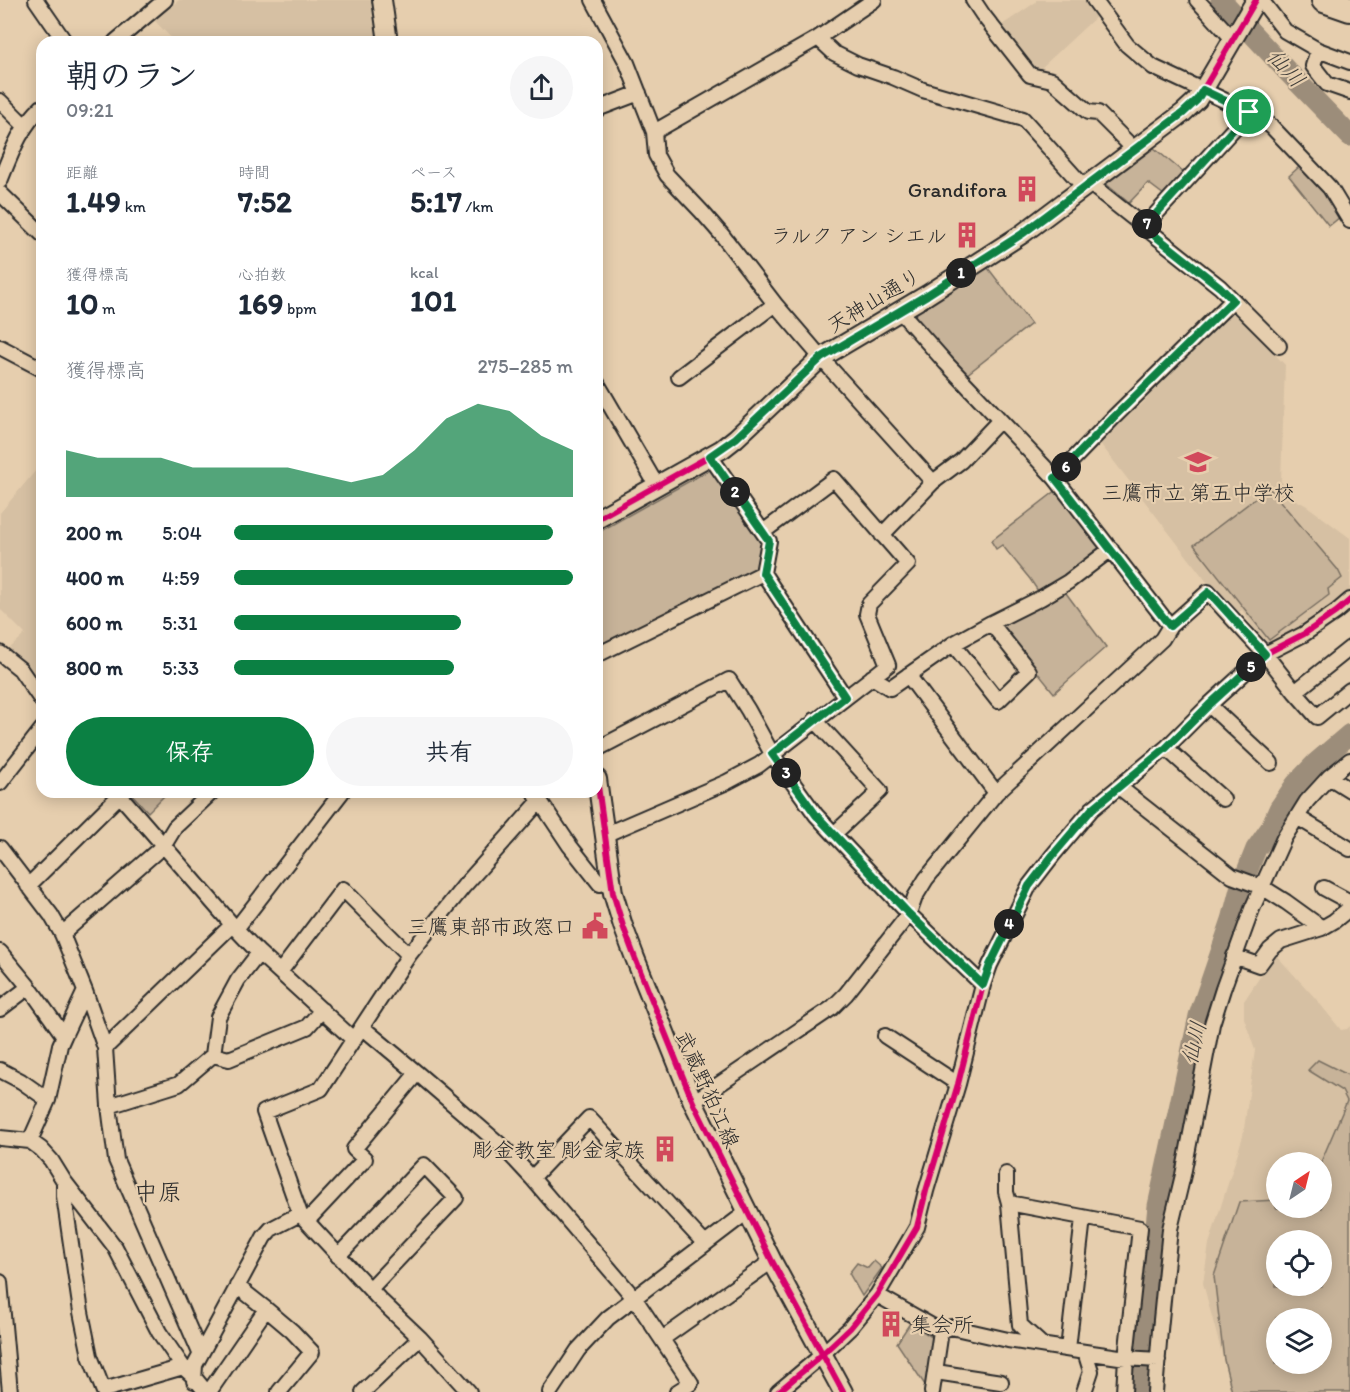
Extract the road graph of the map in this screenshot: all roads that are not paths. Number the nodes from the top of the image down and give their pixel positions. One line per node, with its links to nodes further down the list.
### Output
1 (36, 0): 12 (street)
2 (165, 0): 13 (street)
3 (382, 0): 14 (street)
4 (593, 0): 21 (street)
5 (874, 0): 16 (street)
6 (973, 0): 28 (street)
7 (1094, 0): 19 (street)
8 (1197, 0): 15 (street)
9 (1324, 0): 11 (highway)
10 (1256, 3): 15 (street, 天神山通り); 17 (street)
11 (1350, 9)
12 (61, 36)
13 (122, 36)
14 (387, 36)
15 (1235, 36): 19 (street, 天神山通り)
16 (818, 38): 27 (street); 30 (street)
17 (1318, 50): 18 (street); 20 (street)
18 (1350, 62)
19 (1203, 90): 24 (street); 28 (street, 天神山通り)
20 (1350, 92)
21 (639, 93): 23 (street); 27 (street)
22 (0, 100): 26 (street)
23 (603, 107)
24 (1249, 112): 32 (street); 33 (street)
25 (36, 114): 26 (street)
26 (25, 126): 29 (street)
27 (654, 132): 36 (street)
28 (1134, 149): 30 (street, 天神山通り)
29 (0, 181)
30 (1086, 185): 33 (street); 37 (street, 天神山通り)
31 (0, 193): 34 (street)
32 (1350, 221)
33 (1144, 227): 35 (street)
34 (36, 228)
35 (1233, 300): 38 (street); 46 (street)
36 (775, 304): 40 (street); 42 (street)
37 (900, 311): 40 (street, 天神山通り); 44 (street)
38 (1279, 346)
39 (0, 347): 41 (street)
40 (821, 358): 45 (street, 天神山通り); 47 (street)
41 (36, 366)
42 (679, 377)
43 (603, 393): 48 (street)
44 (1000, 420): 46 (street); 47 (street)
45 (710, 456): 48 (street, 天神山通り); 50 (street)
46 (1055, 478): 52 (street)
47 (933, 482): 51 (street)
48 (657, 486): 49 (street, 天神山通り)
49 (603, 516)
50 (763, 532): 51 (street); 53 (street)
51 (882, 535): 63 (street)
52 (1111, 549): 55 (street); 56 (street)
53 (763, 573): 59 (street); 67 (street)
54 (1350, 600): 61 (street)
55 (991, 623): 57 (street); 57 (street)
56 (1170, 626): 61 (street); 80 (street)
57 (953, 644): 62 (street)
58 (1350, 648): 66 (street)
59 (603, 652)
60 (0, 653): 65 (street)
61 (1265, 654): 66 (street); 68 (street)
62 (908, 675): 63 (street); 80 (street)
63 (873, 676): 67 (street)
64 (1350, 690): 66 (street)
65 (36, 692)
66 (1295, 692)
67 (845, 697): 69 (street)
68 (1209, 705): 72 (street); 75 (street)
69 (815, 720): 73 (street); 90 (street)
70 (36, 737): 77 (street)
71 (603, 747): 73 (street)
72 (1166, 748): 78 (street); 88 (street)
73 (772, 754): 90 (street); 91 (street)
74 (1350, 760): 76 (street)
75 (1271, 763)
76 (1329, 777): 79 (street); 89 (street)
77 (0, 783)
78 (1119, 787): 97 (street); 110 (street)
79 (1350, 790)
80 (996, 793): 101 (street)
81 (115, 798): 96 (street)
82 (123, 798): 92 (street)
83 (206, 798): 92 (street)
84 (337, 798): 102 (street)
85 (535, 798): 107 (street)
86 (538, 798): 95 (street)
87 (599, 798): 91 (street, 武蔵野狛江線)
88 (1223, 800)
89 (1297, 818): 94 (street); 97 (street)
90 (834, 834): 101 (street)
91 (604, 835): 95 (street, 武蔵野狛江線)
92 (164, 845): 102 (street); 104 (street)
93 (0, 848): 96 (street)
94 (1350, 849)
95 (611, 881): 125 (street, 武蔵野狛江線)
96 (28, 886): 104 (street)
97 (1259, 886): 103 (street); 108 (street)
98 (1324, 888): 99 (street)
99 (1350, 902)
100 (1350, 908): 103 (street)
101 (909, 914): 110 (street); 125 (street)
102 (234, 927): 106 (street); 119 (street)
103 (1322, 928): 108 (street)
104 (62, 934): 112 (street)
105 (0, 952): 111 (street)
106 (259, 953): 109 (street); 120 (street)
107 (409, 955): 109 (street); 115 (street)
108 (1234, 956): 154 (street)
109 (280, 972): 114 (street)
110 (983, 985): 123 (street)
111 (29, 987): 113 (street); 116 (street)
112 (85, 991): 116 (street); 119 (street)
113 (0, 1009)
114 (322, 1010): 118 (street); 120 (street)
115 (362, 1027): 118 (street); 122 (street)
116 (64, 1036): 124 (street)
117 (885, 1036): 123 (street)
118 (354, 1040): 134 (street)
119 (105, 1048): 126 (street)
120 (213, 1055): 126 (street)
121 (0, 1070): 124 (street)
122 (417, 1073): 130 (street); 134 (street)
123 (958, 1084): 142 (street)
124 (48, 1100): 128 (street)
125 (693, 1102): 133 (street, 武蔵野狛江線)
126 (109, 1106): 151 (street)
127 (0, 1138): 128 (street)
128 (30, 1141): 131 (street)
129 (1006, 1174): 132 (street)
130 (532, 1178): 136 (street); 143 (street)
131 (64, 1181): 155 (street); 158 (street)
132 (1009, 1203): 135 (street); 148 (street)
133 (747, 1212): 136 (street); 138 (street, 武蔵野狛江線)
134 (303, 1217): 137 (street); 140 (street)
135 (1083, 1218): 149 (street); 153 (street)
136 (705, 1244): 143 (street)
137 (338, 1256): 141 (street); 141 (street)
138 (772, 1261): 147 (street); 152 (street, 武蔵野狛江線)
139 (0, 1282): 159 (street)
140 (237, 1286): 144 (street); 151 (street)
141 (370, 1289): 146 (street)
142 (877, 1295): 145 (street); 152 (street)
143 (635, 1299): 147 (street); 165 (street)
144 (266, 1310): 161 (street); 162 (street)
145 (941, 1331): 148 (street); 156 (street)
146 (420, 1338): 163 (street); 164 (street)
147 (662, 1339): 166 (street)
148 (1043, 1345): 149 (street)
149 (1068, 1349): 150 (street)
150 (1085, 1352): 153 (street); 170 (street)
151 (200, 1353): 155 (street)
152 (822, 1354): 167 (street); 168 (street, 武蔵野狛江線)
153 (1129, 1358): 154 (street); 171 (street)
154 (1154, 1360): 172 (street)
155 (188, 1372): 158 (street); 160 (street); 161 (street)
156 (936, 1372): 157 (street); 169 (street)
157 (1001, 1382)
158 (104, 1391)
159 (10, 1392)
160 (195, 1392)
161 (207, 1392)
162 (279, 1392)
163 (363, 1392)
164 (469, 1392)
165 (550, 1392)
166 (677, 1392)
167 (778, 1392)
168 (843, 1392)
169 (932, 1392)
170 (1084, 1392)
171 (1124, 1392)
172 (1155, 1392)

